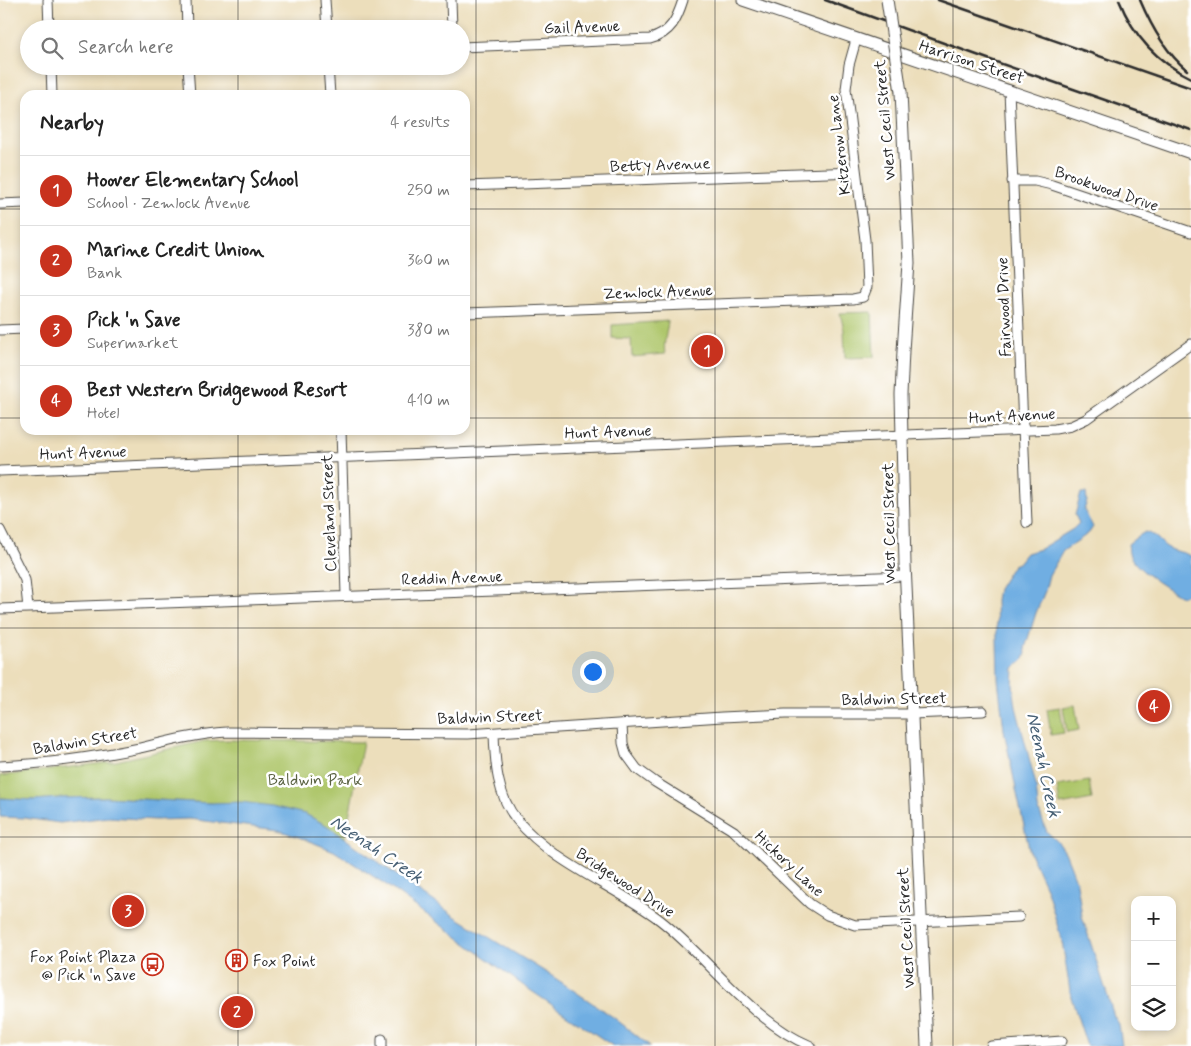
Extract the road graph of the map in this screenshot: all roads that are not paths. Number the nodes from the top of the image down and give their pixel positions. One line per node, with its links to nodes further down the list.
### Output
1 (48, 0): 8 (street)
2 (186, 0): 9 (street)
3 (326, 0): 10 (street)
4 (451, 0): 11 (street)
5 (683, 0): 13 (street, Gail Avenue)
6 (742, 0): 12 (main road, Harrison Street)
7 (887, 0): 35 (main road, West Cecil Street, bridge)
8 (49, 20)
9 (187, 20)
10 (327, 20)
11 (452, 20)
12 (856, 40): 20 (main road, Harrison Street); 22 (street, Kitzerow Lane)
13 (470, 47)
14 (51, 75): 17 (street)
15 (189, 75): 18 (street)
16 (329, 75): 19 (street)
17 (52, 90)
18 (190, 90)
19 (330, 90)
20 (1008, 90): 21 (main road, Harrison Street); 23 (street, Fairwood Drive)
21 (1191, 153)
22 (856, 172): 24 (street, Betty Avenue); 28 (street, Kitzerow Lane)
23 (1012, 181): 27 (street, Brookwood Drive); 33 (street, Fairwood Drive)
24 (470, 186)
25 (20, 203): 26 (street)
26 (0, 204)
27 (1191, 232)
28 (853, 299): 29 (street, Zemlock Avenue)
29 (470, 313)
30 (0, 330): 31 (street)
31 (20, 330)
32 (1191, 344): 33 (street, Hunt Avenue)
33 (1023, 430): 35 (street, Hunt Avenue); 38 (street, Fairwood Drive)
34 (341, 435): 36 (street, Cleveland Street)
35 (902, 435): 36 (street, Hunt Avenue); 40 (main road, West Cecil Street)
36 (342, 456): 37 (street, Hunt Avenue); 41 (street, Cleveland Street)
37 (0, 471)
38 (1027, 523)
39 (0, 530): 42 (street)
40 (905, 576): 41 (street, Reddin Avenue); 45 (main road, West Cecil Street)
41 (346, 595): 42 (street, Reddin Avenue)
42 (28, 608): 43 (street, Reddin Avenue)
43 (0, 609)
44 (983, 711): 45 (street, Baldwin Street)
45 (912, 714): 46 (street, Baldwin Street); 50 (main road, West Cecil Street)
46 (622, 724): 47 (street, Baldwin Street); 50 (street, Hickory Lane)
47 (494, 733): 48 (street, Baldwin Street); 52 (street, Bridgewood Drive)
48 (0, 766)
49 (1019, 917): 50 (street, Hickory Lane)
50 (921, 922): 53 (main road, West Cecil Street)
51 (1062, 1040): 54 (street)
52 (811, 1046)
53 (927, 1046)
54 (991, 1046)

